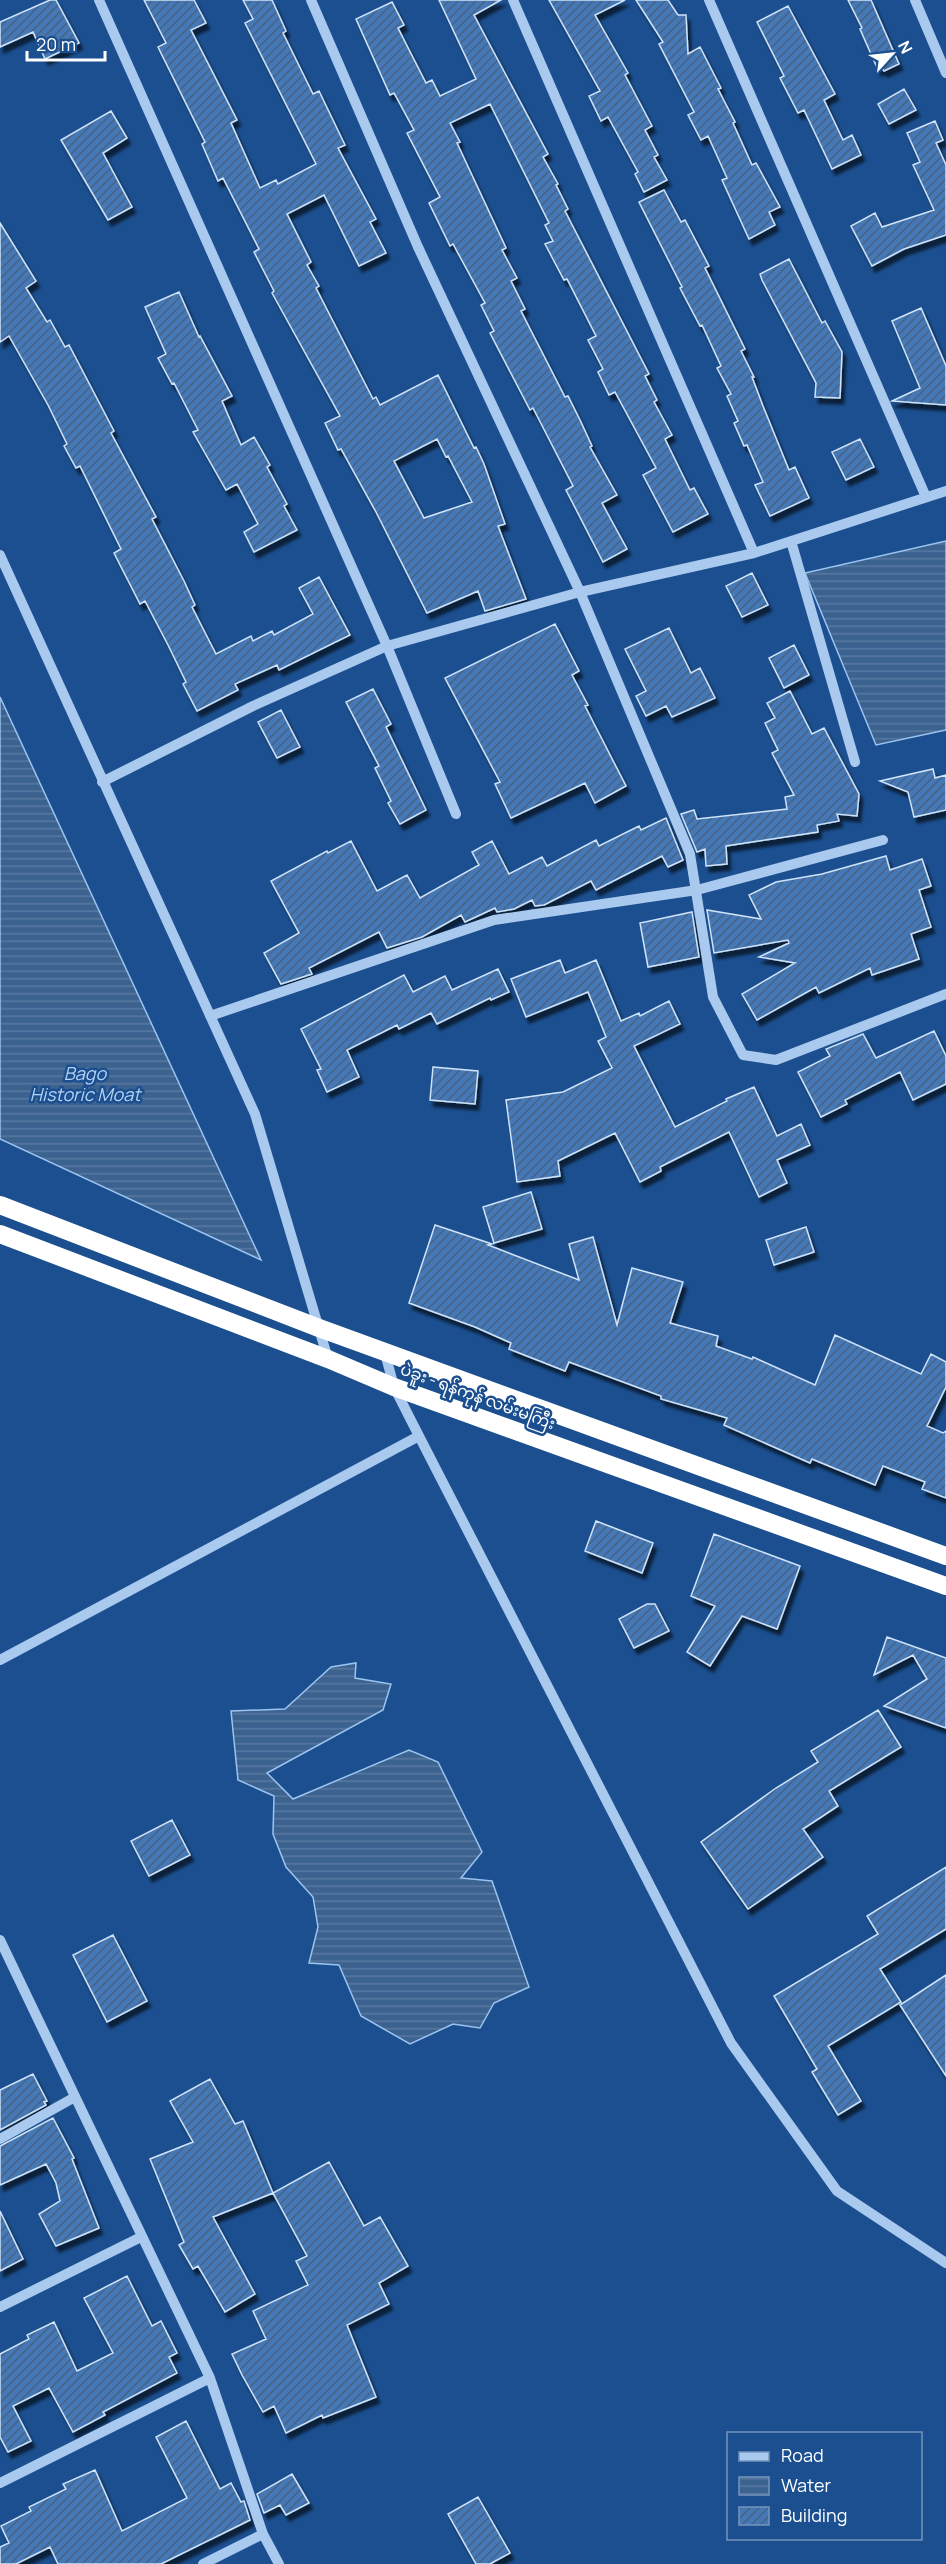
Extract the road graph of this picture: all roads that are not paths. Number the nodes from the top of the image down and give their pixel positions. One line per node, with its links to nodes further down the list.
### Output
1 (99, 0): 13 (street)
2 (311, 0): 12 (street)
3 (513, 0): 10 (street)
4 (709, 0): 8 (street)
5 (915, 0): 6 (street)
6 (946, 73)
7 (946, 491): 8 (street)
8 (926, 497): 9 (street)
9 (791, 541): 10 (street); 14 (street)
10 (754, 553): 12 (street)
11 (0, 555): 15 (street)
12 (580, 592): 13 (street); 18 (street)
13 (387, 646): 15 (street); 16 (street)
14 (855, 762)
15 (102, 782): 20 (street)
16 (456, 814)
17 (884, 840): 18 (street)
18 (698, 890): 19 (street); 20 (street)
19 (946, 994)
20 (210, 1016): 23 (street)
21 (0, 1205): 23 (highway, ပဲခူး - ရန်ကုန် လမ်းမကြီး)
22 (0, 1234): 25 (highway, ပဲခူး - ရန်ကုန် လမ်းမကြီး)
23 (319, 1328): 24 (highway, ပဲခူး - ရန်ကုန် လမ်းမကြီး); 25 (street)
24 (385, 1353): 26 (street); 28 (highway, ပဲခူး - ရန်ကုန် လမ်းမကြီး)
25 (328, 1359): 26 (highway, ပဲခူး - ရန်ကုန် လမ်းမကြီး)
26 (394, 1387): 27 (street); 29 (highway, ပဲခူး - ရန်ကုန် လမ်းမကြီး)
27 (419, 1436): 30 (street); 35 (street)
28 (946, 1556)
29 (946, 1586)
30 (0, 1660)
31 (0, 1940): 32 (street)
32 (75, 2097): 33 (street); 34 (street)
33 (0, 2139)
34 (141, 2237): 36 (street); 37 (street)
35 (946, 2263)
36 (0, 2307)
37 (210, 2378): 38 (street); 39 (street)
38 (0, 2483)
39 (263, 2534): 40 (street); 41 (street)
40 (203, 2564)
41 (279, 2564)

